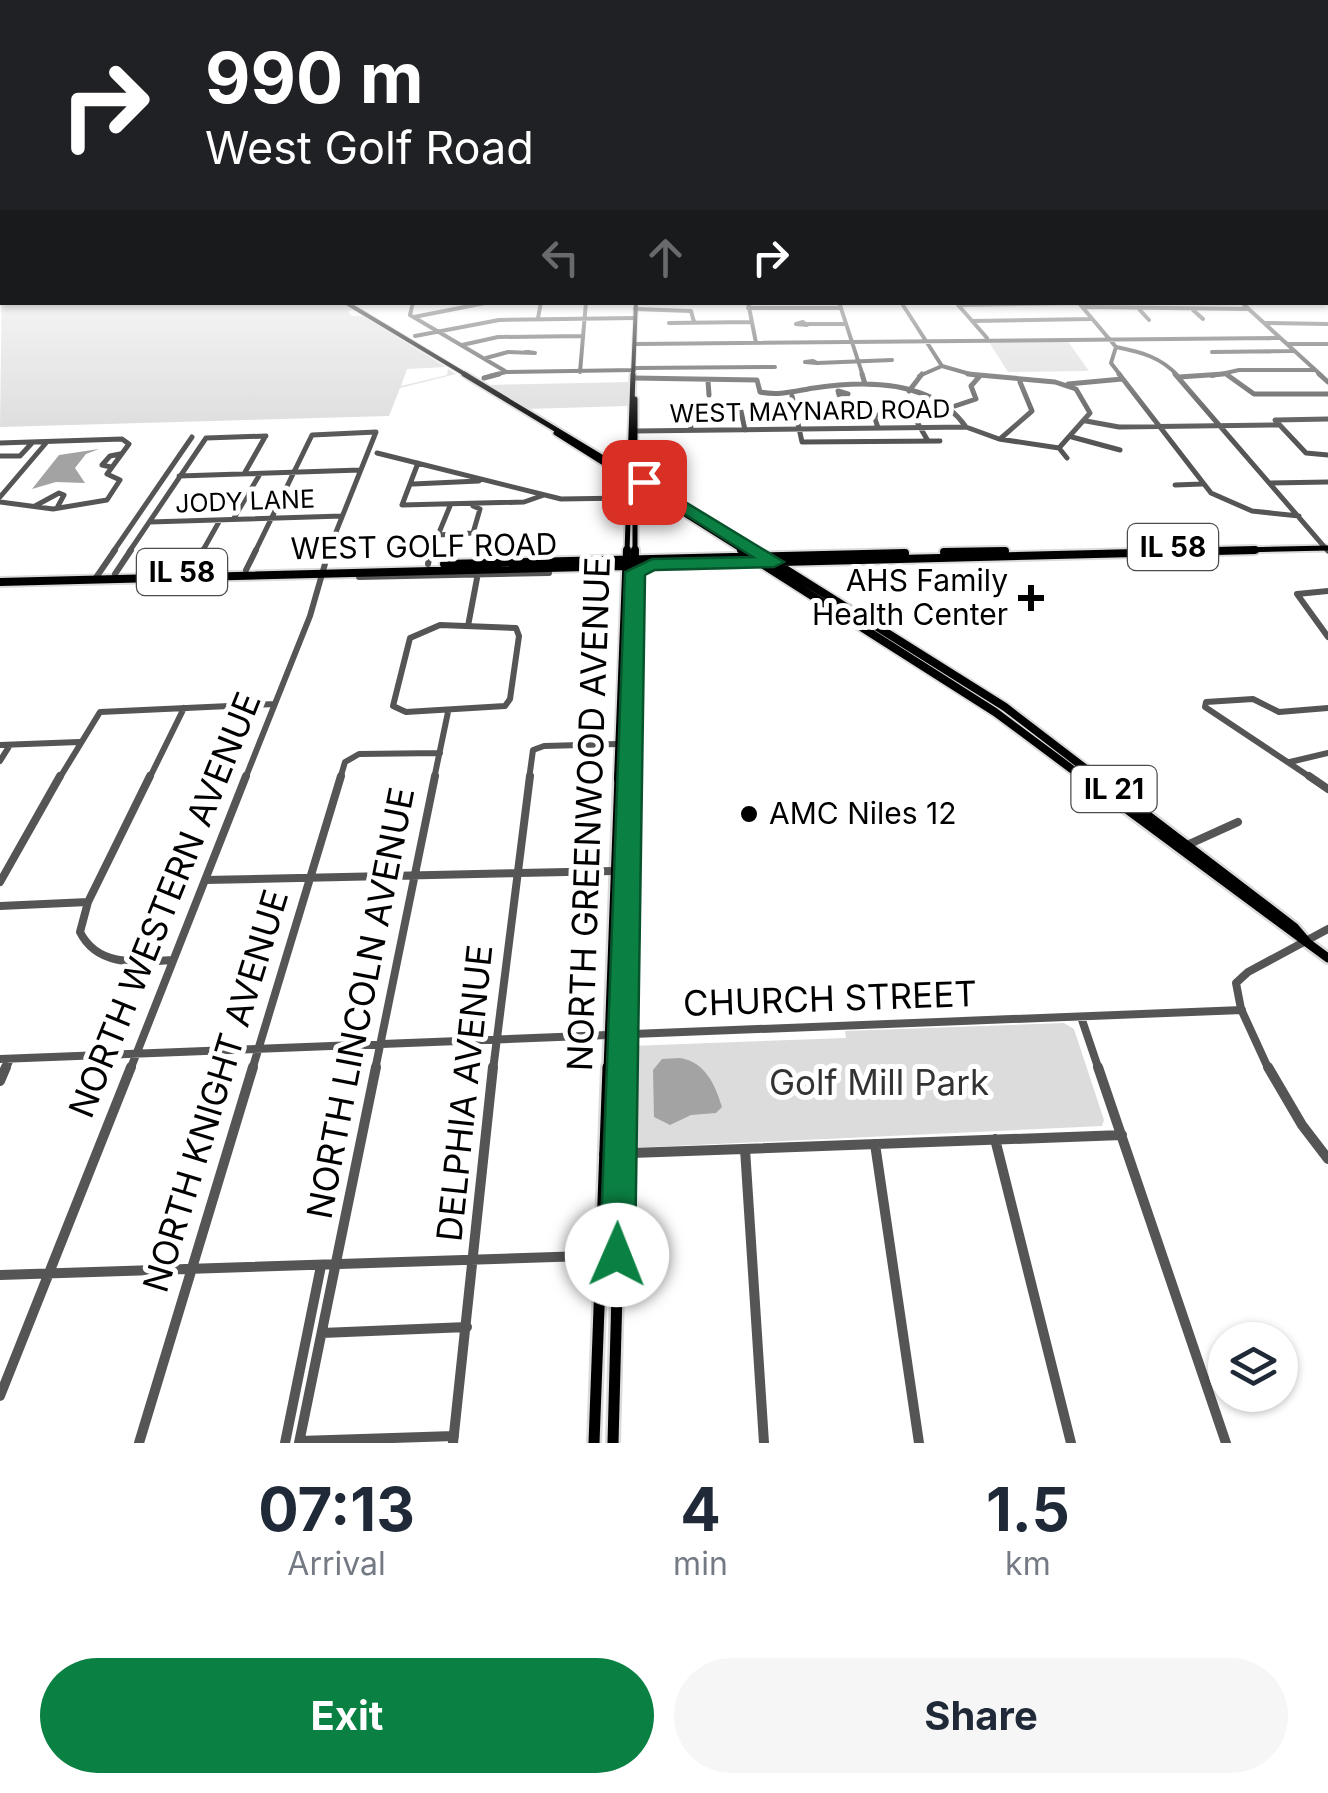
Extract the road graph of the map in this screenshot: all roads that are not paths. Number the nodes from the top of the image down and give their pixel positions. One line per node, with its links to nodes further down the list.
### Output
1 (352, 305): 18 (main road)
2 (357, 305): 18 (main road)
3 (412, 305): 19 (street)
4 (541, 305): 20 (street)
5 (586, 305): 22 (street)
6 (748, 305): 28 (street)
7 (840, 305): 31 (street)
8 (903, 305): 39 (street)
9 (958, 305): 26 (street)
10 (1081, 305): 23 (street)
11 (1099, 305): 15 (street)
12 (1245, 305): 16 (street)
13 (454, 306): 19 (street)
14 (636, 306): 21 (main road); 27 (street)
15 (1138, 308): 17 (street); 24 (street)
16 (1248, 308): 17 (street); 32 (street)
17 (1192, 309): 25 (street)
18 (363, 311): 93 (main road)
19 (414, 317): 34 (street)
20 (538, 318): 22 (street); 34 (street)
21 (635, 318): 22 (street); 63 (main road)
22 (584, 319): 36 (street)
23 (1092, 319): 26 (street); 37 (street)
24 (1149, 320)
25 (1202, 320)
26 (972, 321): 40 (street)
27 (694, 322): 28 (street); 29 (street)
28 (751, 322): 42 (street)
29 (669, 323)
30 (808, 324): 31 (street)
31 (846, 324): 41 (street)
32 (1264, 324): 33 (street); 38 (street)
33 (1328, 324)
34 (437, 331): 35 (street); 47 (street)
35 (415, 336)
36 (583, 336): 47 (street); 62 (street)
37 (1110, 337): 38 (street); 40 (street); 48 (street)
38 (1280, 338): 45 (street)
39 (927, 340): 40 (street); 41 (street); 58 (street)
40 (988, 340)
41 (852, 342): 42 (street); 57 (street)
42 (754, 343): 44 (street); 49 (street)
43 (636, 344): 44 (street)
44 (710, 344): 50 (street)
45 (1286, 344): 46 (street); 51 (street)
46 (1328, 344)
47 (462, 345): 54 (street)
48 (1116, 347): 66 (street); 68 (street)
49 (757, 350)
50 (709, 351)
51 (1294, 351): 53 (street); 60 (street)
52 (526, 352): 54 (street)
53 (1212, 352)
54 (484, 358): 61 (street)
55 (892, 360): 57 (street)
56 (817, 362): 57 (street)
57 (858, 363): 72 (street)
58 (942, 366): 65 (street); 74 (street)
59 (775, 367): 63 (street)
60 (1314, 370): 64 (street); 71 (street)
61 (506, 372): 62 (street); 67 (street)
62 (580, 372): 63 (street)
63 (634, 372): 69 (street); 76 (main road)
64 (1225, 374): 66 (street); 75 (street)
65 (979, 376): 70 (street); 79 (street)
66 (1179, 377): 86 (street)
67 (484, 378)
68 (1123, 379): 73 (street); 85 (street)
69 (708, 380): 77 (street); 78 (street)
70 (1020, 382): 73 (street); 99 (street)
71 (1328, 382)
72 (865, 384): 74 (street); 78 (street)
73 (1068, 384): 83 (street)
74 (908, 392): 79 (street)
75 (1328, 394)
76 (633, 395): 94 (main road, NORTH GREENWOOD AVENUE); 111 (main road, NORTH GREENWOOD AVENUE)
77 (710, 395)
78 (792, 396): 90 (street)
79 (953, 407): 87 (street)
80 (742, 411): 92 (street)
81 (690, 412): 91 (street)
82 (1328, 419): 84 (street)
83 (1085, 420): 85 (street); 97 (street)
84 (1279, 425): 86 (street); 108 (street)
85 (1159, 426): 86 (street); 125 (street)
86 (1221, 426): 122 (street)
87 (966, 427): 89 (street, WEST MAYNARD ROAD); 95 (street, WEST MAYNARD ROAD)
88 (878, 428): 89 (street, WEST MAYNARD ROAD); 89 (street); 90 (street, WEST MAYNARD ROAD)
89 (922, 428): 100 (street)
90 (798, 429): 92 (street, WEST MAYNARD ROAD); 100 (street)
91 (691, 430): 92 (street, WEST MAYNARD ROAD); 94 (street, WEST MAYNARD ROAD)
92 (745, 430)
93 (556, 431): 113 (main road, IL 21); 119 (main road, IL 21)
94 (636, 431): 119 (main road, NORTH GREENWOOD AVENUE)
95 (984, 435): 98 (street); 99 (street, WEST MAYNARD ROAD)
96 (192, 437): 156 (street)
97 (1072, 437): 105 (street); 106 (street)
98 (974, 440)
99 (999, 440): 105 (street, WEST MAYNARD ROAD)
100 (928, 441): 101 (street)
101 (940, 441)
102 (33, 442): 103 (street); 104 (street); 109 (street)
103 (47, 442): 123 (street); 131 (street)
104 (0, 443)
105 (1059, 448): 110 (street)
106 (1120, 450)
107 (377, 453): 112 (street)
108 (1328, 454)
109 (0, 456)
110 (1067, 458)
111 (628, 460): 113 (main road); 119 (main road, NORTH GREENWOOD AVENUE)
112 (418, 464): 120 (street); 124 (street)
113 (615, 464): 119 (main road, IL 21)
114 (360, 470): 115 (street); 115 (street, NORTH WESTERN AVENUE); 133 (street, NORTH WESTERN AVENUE)
115 (293, 473): 117 (street); 135 (street)
116 (244, 474): 117 (street); 118 (street); 118 (street)
117 (260, 474): 136 (street)
118 (180, 476): 138 (street)
119 (631, 478): 127 (main road, IL 21); 129 (main road, NORTH GREENWOOD AVENUE); 142 (main road, IL 21)
120 (485, 481): 124 (street); 128 (street)
121 (1328, 482): 122 (street)
122 (1270, 483): 134 (street)
123 (3, 484): 130 (street)
124 (412, 484): 128 (street)
125 (1204, 484): 126 (street); 134 (street)
126 (1175, 485)
127 (648, 493): 129 (main road); 142 (main road, IL 21)
128 (544, 495): 129 (street)
129 (631, 498): 141 (main road, NORTH GREENWOOD AVENUE); 147 (main road, NORTH GREENWOOD AVENUE)
130 (0, 499): 132 (street)
131 (58, 506): 132 (street); 132 (street)
132 (34, 507)
133 (342, 516): 135 (street, JODY LANE); 149 (street, NORTH WESTERN AVENUE)
134 (1298, 516): 140 (street)
135 (270, 518): 136 (street, JODY LANE); 151 (street)
136 (234, 519): 137 (street, JODY LANE)
137 (220, 520): 138 (street, JODY LANE); 154 (street)
138 (150, 522): 153 (street)
139 (438, 534): 139 (street); 146 (street)
140 (1327, 547): 142 (main road, WEST GOLF ROAD / IL 58); 144 (main road, WEST GOLF ROAD / IL 58)
141 (626, 549): 143 (main road); 147 (main road, NORTH GREENWOOD AVENUE)
142 (759, 558): 145 (main road, WEST GOLF ROAD / IL 58); 147 (main road, WEST GOLF ROAD / IL 58); 147 (main road, WEST GOLF ROAD / IL 58); 179 (main road, IL 21)
143 (608, 560): 147 (main road, WEST GOLF ROAD / IL 58); 150 (main road, WEST GOLF ROAD / IL 58)
144 (798, 561): 145 (main road, WEST GOLF ROAD / IL 58); 155 (main road)
145 (774, 562): 155 (main road, IL 21)
146 (428, 564): 149 (main road, WEST GOLF ROAD / IL 58); 150 (main road, WEST GOLF ROAD / IL 58)
147 (631, 564): 148 (main road, WEST GOLF ROAD / IL 58); 158 (main road, NORTH GREENWOOD AVENUE); 194 (main road, NORTH GREENWOOD AVENUE)
148 (596, 566): 150 (main road, WEST GOLF ROAD / IL 58); 158 (main road)
149 (323, 569): 150 (main road, WEST GOLF ROAD / IL 58); 151 (main road, WEST GOLF ROAD / IL 58); 154 (main road, WEST GOLF ROAD / IL 58); 164 (street, NORTH WESTERN AVENUE)
150 (479, 569): 152 (street); 157 (street); 161 (street)
151 (246, 570): 154 (main road, WEST GOLF ROAD / IL 58)
152 (549, 573)
153 (115, 574): 154 (main road, WEST GOLF ROAD / IL 58); 156 (main road, WEST GOLF ROAD / IL 58)
154 (190, 574): 156 (main road, WEST GOLF ROAD / IL 58)
155 (797, 576): 179 (main road, IL 21)
156 (97, 577): 159 (main road, WEST GOLF ROAD / IL 58)
157 (337, 577)
158 (626, 579): 171 (main road, NORTH GREENWOOD AVENUE)
159 (0, 580)
160 (1328, 591): 162 (street)
161 (468, 626): 168 (street); 168 (street)
162 (1328, 636)
163 (1194, 700): 165 (street)
164 (274, 704): 166 (street); 184 (street, NORTH WESTERN AVENUE)
165 (1205, 705): 167 (street); 176 (street)
166 (184, 708): 169 (street); 186 (street)
167 (1328, 708)
168 (448, 712): 173 (street, NORTH LINCOLN AVENUE)
169 (80, 742): 170 (street); 185 (street)
170 (10, 744): 172 (street); 175 (street)
171 (618, 744): 180 (main road, NORTH GREENWOOD AVENUE); 181 (street, DELPHIA AVENUE)
172 (0, 745)
173 (440, 753): 182 (street, NORTH LINCOLN AVENUE); 183 (street, NORTH KNIGHT AVENUE)
174 (1328, 753): 176 (street)
175 (0, 761)
176 (1288, 763): 177 (street)
177 (1328, 789)
178 (1238, 822): 179 (street)
179 (1181, 847): 189 (main road, IL 21)
180 (614, 871): 181 (street); 195 (main road, NORTH GREENWOOD AVENUE)
181 (518, 874): 182 (street); 196 (street, DELPHIA AVENUE)
182 (414, 876): 183 (street); 197 (street, NORTH LINCOLN AVENUE)
183 (310, 878): 184 (street); 198 (street, NORTH KNIGHT AVENUE)
184 (205, 880): 191 (street, NORTH WESTERN AVENUE)
185 (0, 882)
186 (88, 902): 187 (street); 191 (street)
187 (0, 906)
188 (1328, 930): 189 (street)
189 (1306, 941): 190 (main road, IL 21); 192 (street)
190 (1328, 958)
191 (173, 960): 199 (street, NORTH WESTERN AVENUE)
192 (1242, 1010): 193 (street, CHURCH STREET); 208 (street)
193 (1081, 1017): 194 (street, CHURCH STREET); 202 (street)
194 (622, 1034): 195 (street, CHURCH STREET); 207 (main road, NORTH GREENWOOD AVENUE)
195 (608, 1035): 196 (street, CHURCH STREET); 206 (main road, NORTH GREENWOOD AVENUE)
196 (496, 1038): 197 (street, CHURCH STREET); 211 (street, DELPHIA AVENUE)
197 (380, 1043): 198 (street, CHURCH STREET); 212 (street, NORTH LINCOLN AVENUE)
198 (258, 1047): 199 (street, CHURCH STREET); 214 (street, NORTH KNIGHT AVENUE)
199 (137, 1052): 200 (street, CHURCH STREET); 216 (street, NORTH WESTERN AVENUE)
200 (5, 1059): 201 (street)
201 (0, 1081)
202 (1122, 1134): 203 (street); 229 (street)
203 (995, 1140): 204 (street); 228 (street)
204 (875, 1144): 205 (street); 227 (street)
205 (745, 1149): 207 (street); 226 (street)
206 (604, 1154): 207 (street); 210 (main road, NORTH GREENWOOD AVENUE)
207 (620, 1154): 209 (main road, NORTH GREENWOOD AVENUE)
208 (1328, 1159)
209 (617, 1255): 210 (street); 225 (main road, NORTH GREENWOOD AVENUE)
210 (600, 1256): 211 (street); 224 (main road, NORTH GREENWOOD AVENUE)
211 (475, 1260): 212 (street); 217 (street, DELPHIA AVENUE)
212 (336, 1265): 213 (street); 218 (street, NORTH LINCOLN AVENUE)
213 (321, 1266): 214 (street); 223 (street)
214 (190, 1271): 216 (street); 222 (street, NORTH KNIGHT AVENUE)
215 (0, 1275): 216 (street)
216 (48, 1275): 219 (street, NORTH WESTERN AVENUE)
217 (467, 1327): 218 (street); 220 (street, DELPHIA AVENUE)
218 (322, 1333): 221 (street, NORTH LINCOLN AVENUE)
219 (0, 1396)
220 (454, 1440): 221 (street)
221 (299, 1442)
222 (139, 1443)
223 (285, 1443)
224 (594, 1443)
225 (613, 1443)
226 (764, 1443)
227 (920, 1443)
228 (1071, 1443)
229 (1226, 1443)

